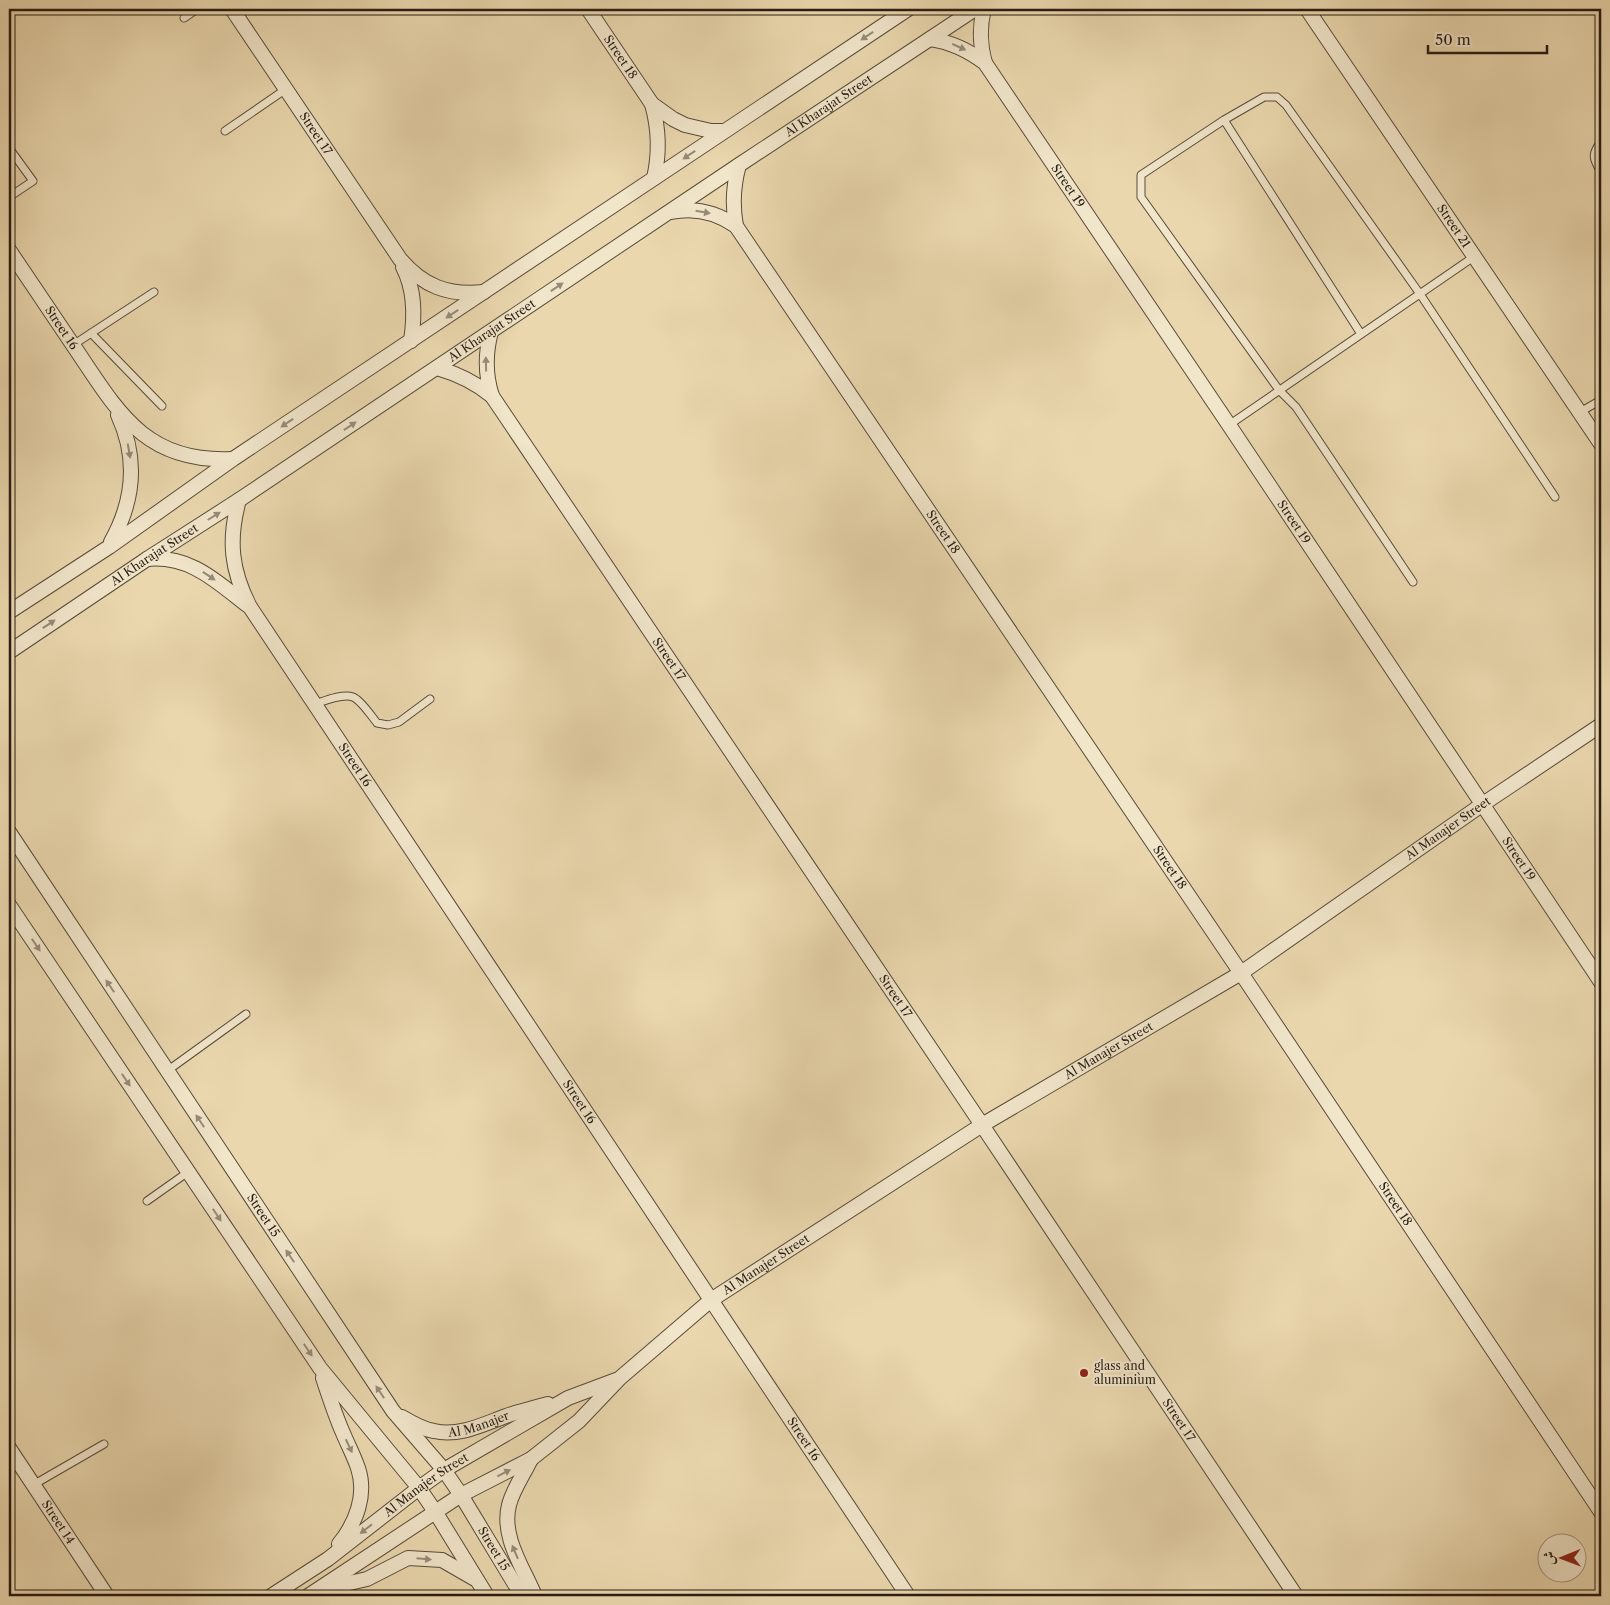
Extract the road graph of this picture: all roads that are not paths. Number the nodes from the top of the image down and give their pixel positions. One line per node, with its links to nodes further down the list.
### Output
1 (197, 9): 9 (lane)
2 (232, 9): 12 (street, Street 17)
3 (588, 9): 13 (street, Street 18)
4 (908, 9): 8 (street)
5 (976, 9): 10 (street, Al Kharajat Street)
6 (984, 9): 11 (street, Street 19)
7 (1307, 9): 26 (street, Street 21)
8 (893, 14): 16 (street, one-way to 16)
9 (184, 18)
10 (930, 39): 11 (street, Street 19, one-way to 11); 19 (street, Al Kharajat Street)
11 (985, 64): 43 (street, Street 19)
12 (286, 89): 15 (lane); 27 (street, Street 17)
13 (652, 104): 16 (street, Street 18); 21 (street, Street 18)
14 (1224, 120): 30 (lane); 33 (lane); 37 (lane)
15 (225, 131)
16 (724, 131): 21 (street, one-way to 21)
17 (1601, 142): 20 (lane)
18 (9, 148): 22 (lane)
19 (739, 165): 23 (street, Al Kharajat Street); 24 (street, Street 18)
20 (1601, 172)
21 (654, 178): 29 (street)
22 (9, 197)
23 (667, 213): 24 (street, Street 18, one-way to 24); 31 (street, Al Kharajat Street, one-way to 23)
24 (736, 226): 62 (street, Street 18)
25 (9, 250): 35 (street, Street 16)
26 (1475, 256): 30 (lane); 42 (street, Street 21)
27 (400, 259): 29 (street, Street 17); 34 (street, Street 17)
28 (154, 292): 32 (lane)
29 (485, 292): 34 (street, one-way to 34)
30 (1420, 294): 33 (lane); 46 (lane)
31 (491, 332): 36 (street, Al Kharajat Street); 38 (street, Street 17, one-way to 31)
32 (92, 333): 35 (lane); 41 (lane)
33 (1361, 334): 37 (lane)
34 (411, 341): 45 (street, one-way to 45)
35 (73, 345): 40 (street, Street 16)
36 (437, 368): 38 (street, Street 17); 47 (street, Al Kharajat Street, one-way to 36)
37 (1279, 390): 43 (lane); 50 (lane)
38 (492, 396): 66 (street, Street 17)
39 (1601, 400): 42 (lane)
40 (113, 405): 45 (street, Street 16); 48 (street, Street 16, one-way to 48)
41 (162, 406)
42 (1580, 412): 44 (street, Street 21)
43 (1229, 424): 59 (street, Street 19)
44 (1601, 444)
45 (233, 459): 48 (street)
46 (1555, 497)
47 (239, 500): 49 (street, Al Kharajat Street, one-way to 47); 53 (street, Street 16)
48 (109, 547): 51 (street)
49 (147, 559): 53 (street, Street 16, one-way to 53); 55 (street, Al Kharajat Street, one-way to 49)
50 (1413, 582)
51 (42, 591): 52 (street); 54 (street)
52 (9, 602)
53 (250, 607): 57 (street, Street 16)
54 (9, 612)
55 (11, 651)
56 (430, 699): 57 (lane)
57 (315, 704): 69 (street, Street 16)
58 (1601, 726): 59 (street, Al Manajer Street)
59 (1483, 804): 62 (street, Al Manajer Street); 63 (street, Street 19)
60 (9, 832): 65 (street, Street 15, one-way to 60)
61 (9, 905): 67 (street, one-way to 67)
62 (1241, 973): 66 (street, Al Manajer Street); 82 (street, Street 18)
63 (1601, 982)
64 (246, 1014): 65 (lane)
65 (167, 1071): 73 (street, Street 15, one-way to 65)
66 (982, 1125): 69 (street, Al Manajer Street); 92 (street, Street 17)
67 (188, 1172): 68 (lane); 70 (street, one-way to 70)
68 (147, 1201)
69 (710, 1300): 71 (street, Al Manajer Street); 91 (street, Street 16)
70 (320, 1368): 79 (street); 83 (street, one-way to 83)
71 (620, 1378): 72 (street, Al Manajer Street); 76 (street, Al Manajer Street)
72 (568, 1398): 73 (street, Al Manajer); 77 (street, Al Manajer Street)
73 (393, 1412): 77 (street, Street 15)
74 (104, 1444): 78 (lane)
75 (9, 1448): 78 (street, Street 14)
76 (531, 1459): 80 (street, Al Manajer Street, one-way to 76); 90 (street, Street 15, one-way to 76)
77 (444, 1470): 79 (street, Al Manajer Street); 80 (street, Street 15)
78 (33, 1485): 86 (street, Street 14)
79 (419, 1488): 81 (street); 83 (street, Al Manajer Street, one-way to 83)
80 (461, 1495): 81 (street, Al Manajer Street); 89 (street, Street 15)
81 (436, 1512): 84 (street); 85 (street, Al Manajer Street)
82 (1601, 1512)
83 (328, 1559): 87 (street, Al Manajer Street)
84 (477, 1581): 85 (street, one-way to 84); 88 (street)
85 (310, 1594)
86 (107, 1596)
87 (271, 1596)
88 (487, 1596)
89 (522, 1596)
90 (535, 1596)
91 (908, 1596)
92 (1296, 1596)

